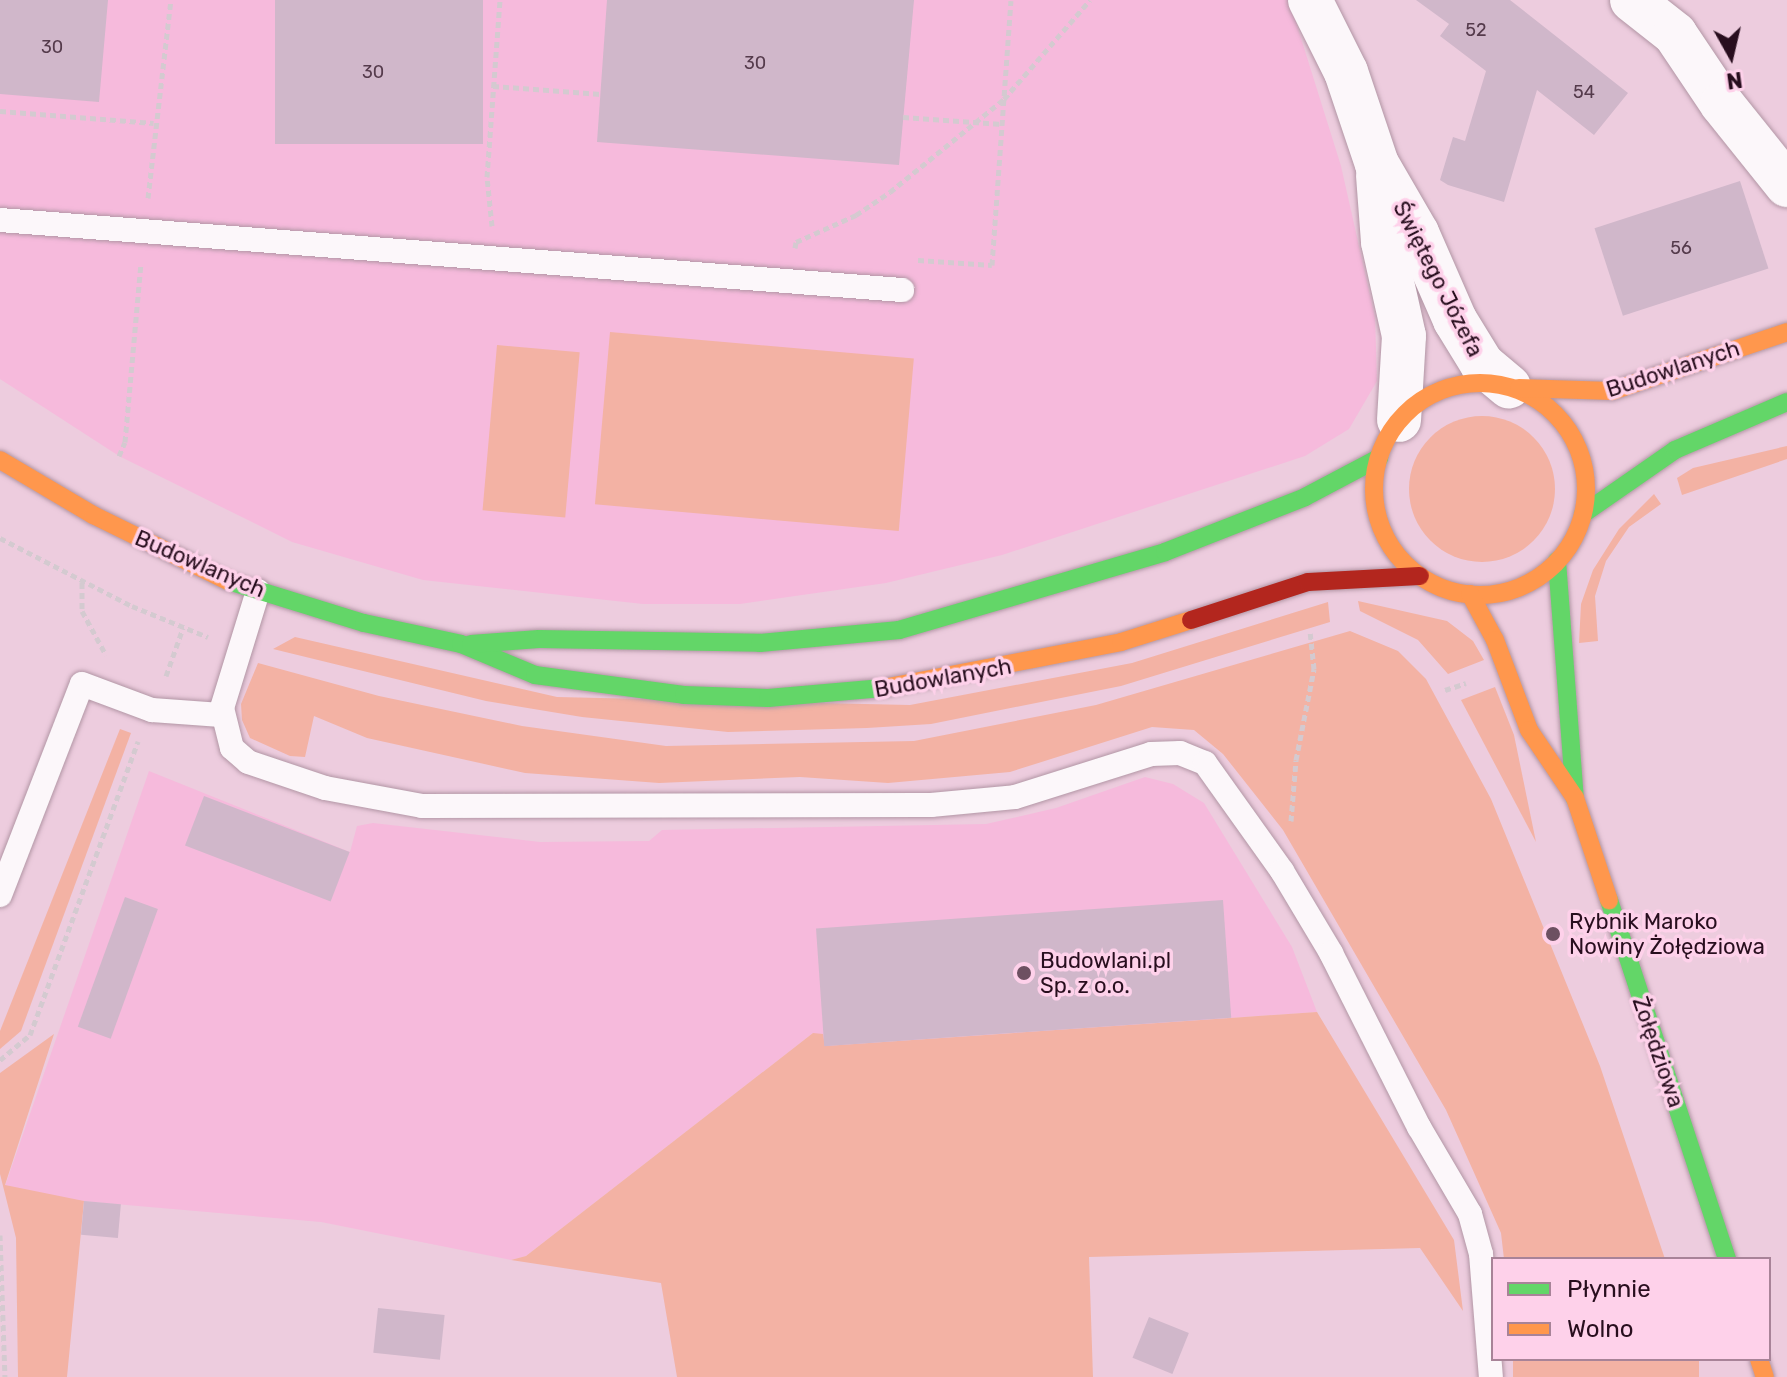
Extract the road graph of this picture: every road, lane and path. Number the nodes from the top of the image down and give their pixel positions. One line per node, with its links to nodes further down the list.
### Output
1 (171, 0): 15 (path)
2 (500, 0): 9 (path)
3 (1090, 0): 11 (path)
4 (1310, 0): 8 (street, Świętego Józefa)
5 (1332, 0): 8 (street, Świętego Józefa)
6 (1632, 0): 18 (street)
7 (1011, 1): 11 (path)
8 (1346, 72): 17 (street, Świętego Józefa)
9 (493, 86): 10 (path); 20 (path)
10 (601, 94)
11 (1004, 99): 14 (path); 16 (path)
12 (0, 111): 15 (path)
13 (903, 117): 14 (path)
14 (975, 122): 16 (path); 23 (path)
15 (154, 123): 21 (path)
16 (1002, 124): 25 (path)
17 (1377, 164): 28 (street, Świętego Józefa); 30 (street, Świętego Józefa)
18 (1787, 185)
19 (0, 220): 21 (lane)
20 (508, 231)
21 (145, 232): 26 (lane); 31 (path)
22 (779, 250): 23 (path)
23 (795, 251): 24 (path)
24 (810, 252)
25 (901, 258)
26 (902, 290)
27 (1787, 332): 28 (street, Budowlanych)
28 (1509, 387): 30 (street); 34 (street)
29 (1787, 402): 34 (street)
30 (1399, 420): 32 (street)
31 (119, 456)
32 (1379, 458): 37 (street); 44 (street, Budowlanych)
33 (0, 460): 39 (street, Budowlanych)
34 (1583, 514): 36 (street)
35 (0, 538): 38 (path)
36 (1557, 561): 40 (street); 48 (street, Żołędziowa)
37 (1420, 576): 40 (street); 44 (street, Budowlanych)
38 (82, 582): 41 (path); 45 (path)
39 (258, 591): 44 (street, Budowlanych); 47 (lane)
40 (1470, 594): 48 (street, Żołędziowa)
41 (183, 628): 43 (path); 46 (path)
42 (1310, 633): 49 (path)
43 (217, 641)
44 (461, 644)
45 (112, 695): 46 (lane); 50 (lane)
46 (152, 710): 47 (lane); 51 (path)
47 (221, 715): 49 (lane)
48 (1575, 798): 53 (street, Żołędziowa)
49 (1290, 883): 55 (lane)
50 (0, 895)
51 (0, 1060)
52 (0, 1235): 54 (path)
53 (1726, 1257)
54 (5, 1377)
55 (1491, 1377)

